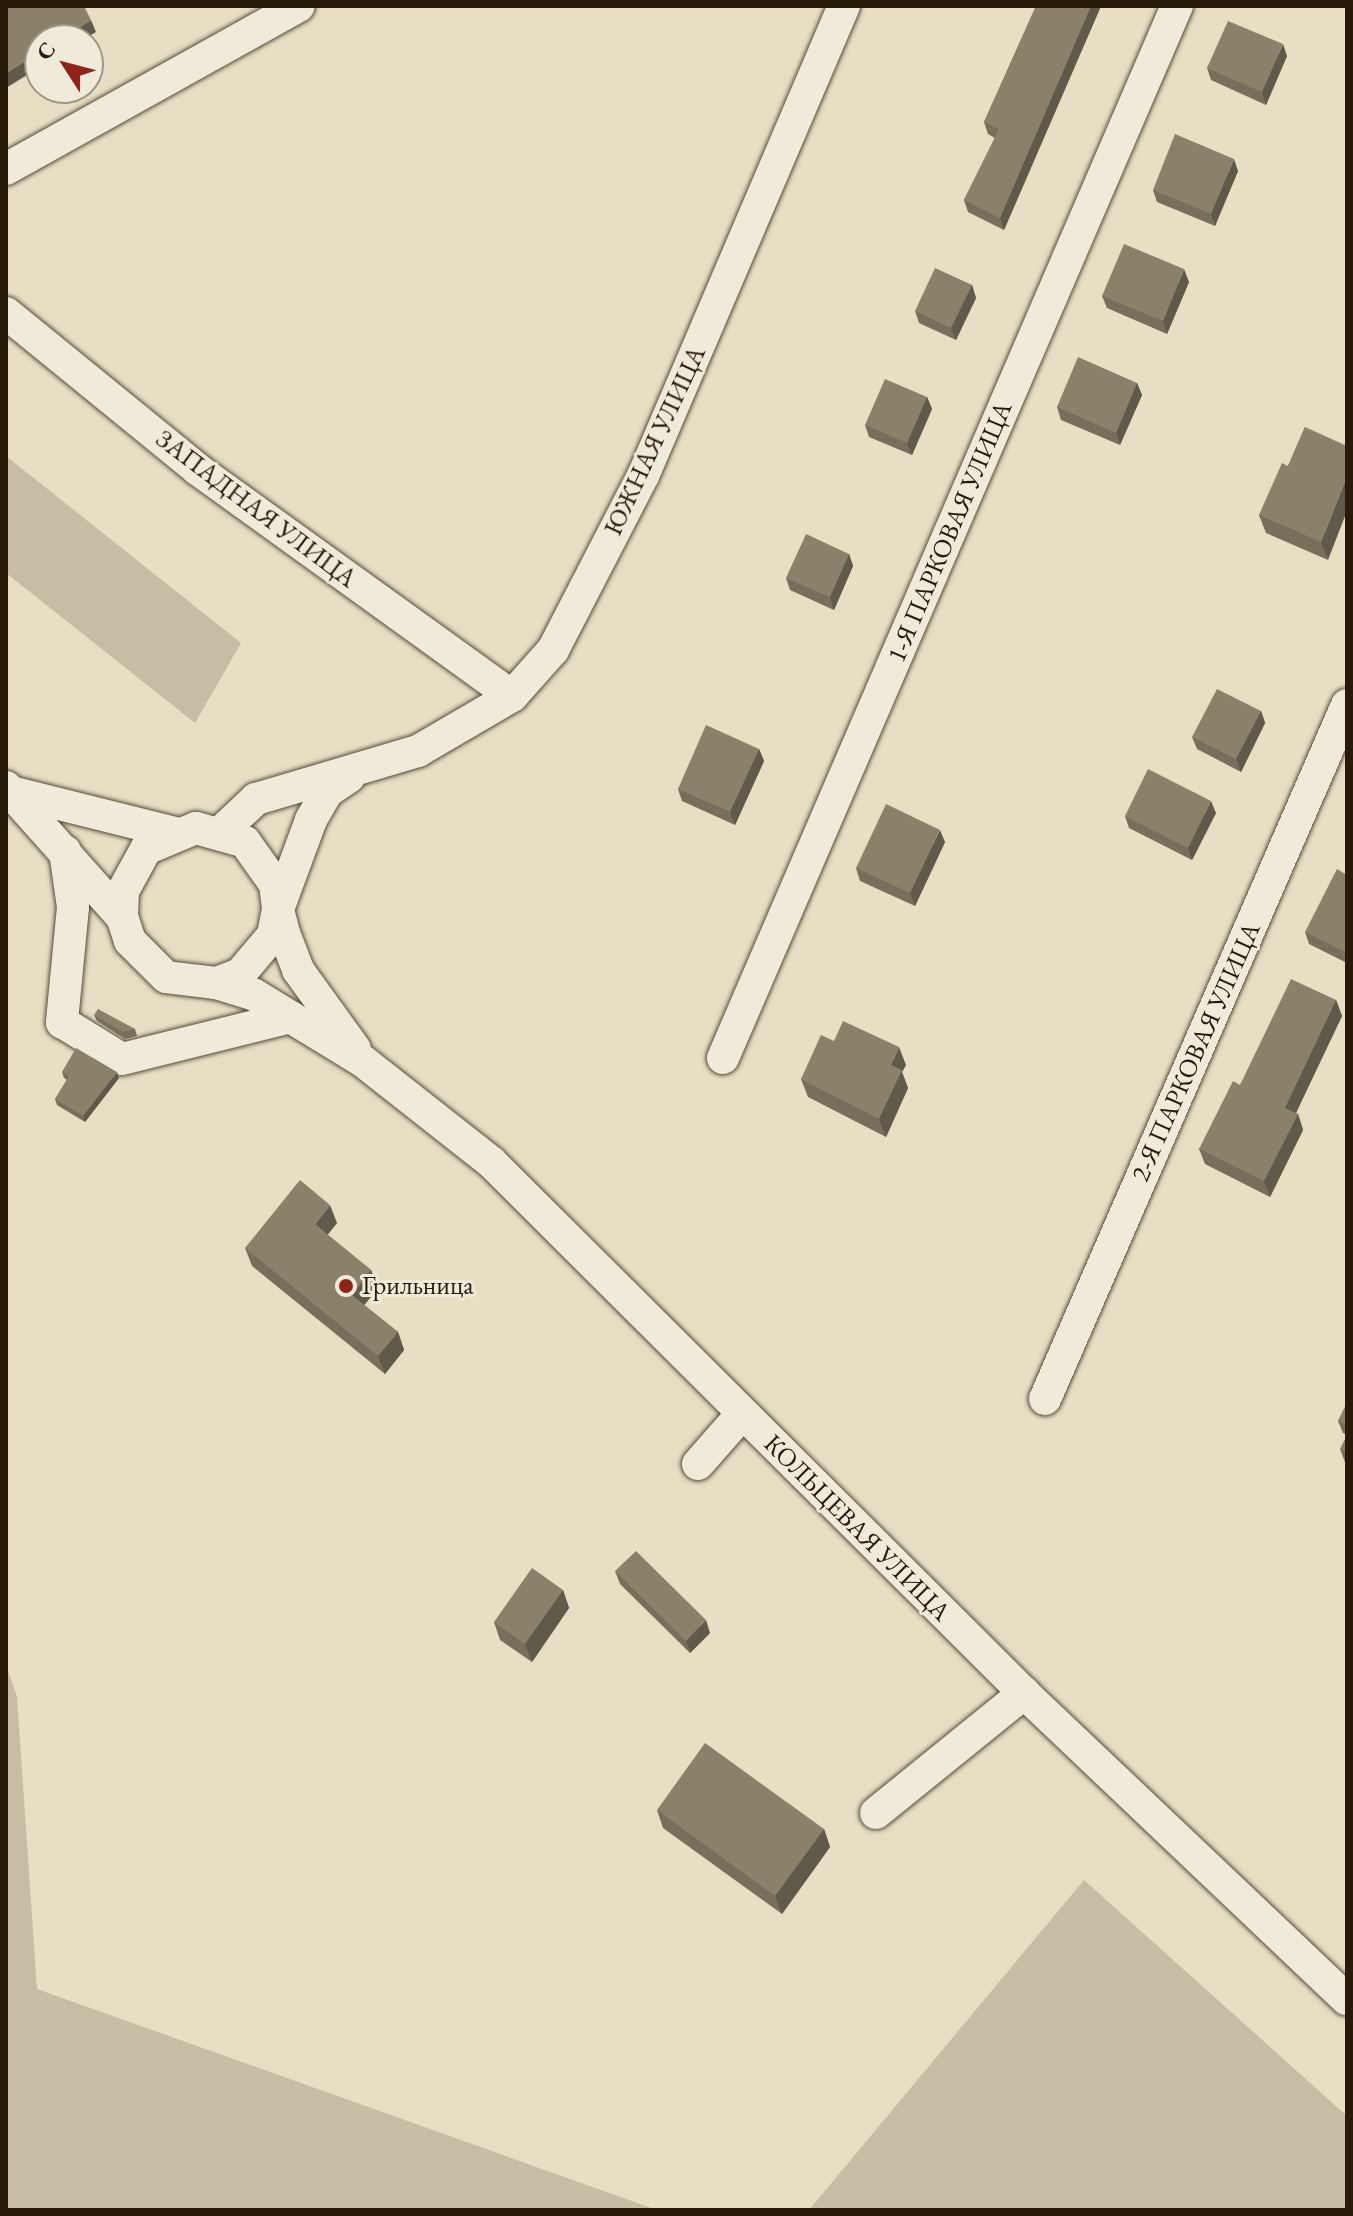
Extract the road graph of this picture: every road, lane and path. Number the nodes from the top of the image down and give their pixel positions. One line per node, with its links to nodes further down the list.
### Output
1 (299, 6): 4 (street)
2 (844, 6): 6 (street, ЮЖНАЯ УЛИЦА)
3 (1177, 6): 17 (street, 1-Я ПАРКОВАЯ УЛИЦА)
4 (6, 169)
5 (6, 313): 6 (street, ЗАПАДНАЯ УЛИЦА)
6 (512, 696): 8 (street, ЮЖНАЯ УЛИЦА)
7 (1347, 705): 19 (street, 2-Я ПАРКОВАЯ УЛИЦА)
8 (352, 775): 10 (street); 13 (street)
9 (11, 790): 11 (street); 12 (street)
10 (222, 831): 11 (street); 13 (street)
11 (176, 833): 14 (street)
12 (65, 851): 14 (street); 16 (street)
13 (278, 909): 15 (street); 18 (street)
14 (122, 917): 15 (street)
15 (216, 983): 16 (street)
16 (291, 1017): 18 (street)
17 (723, 1058)
18 (364, 1062): 20 (street, КОЛЬЦЕВАЯ УЛИЦА)
19 (1045, 1399)
20 (742, 1414): 21 (street); 22 (street, КОЛЬЦЕВАЯ УЛИЦА)
21 (698, 1464)
22 (1024, 1693): 23 (street); 24 (street, КОЛЬЦЕВАЯ УЛИЦА)
23 (876, 1813)
24 (1347, 1999)

